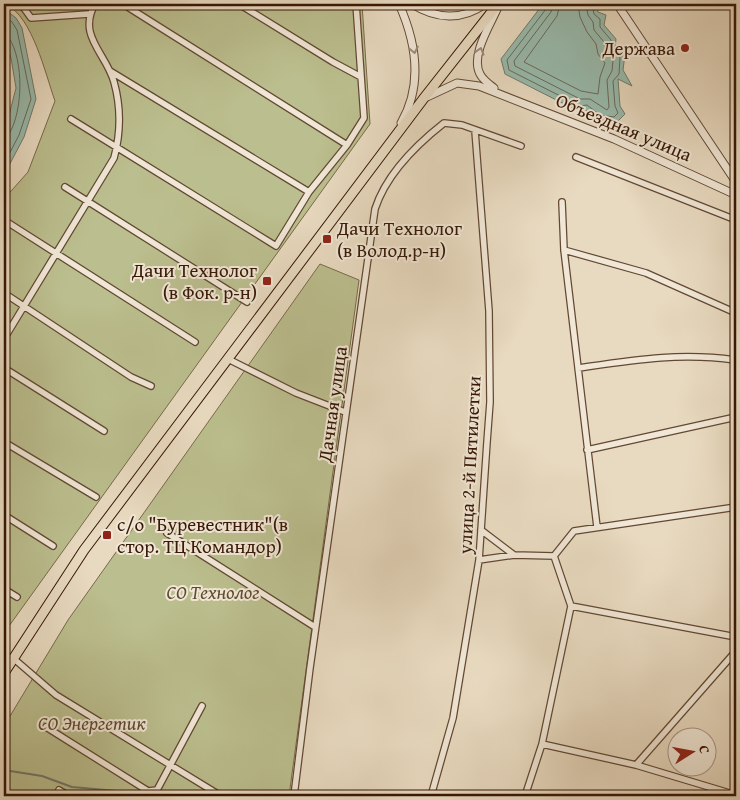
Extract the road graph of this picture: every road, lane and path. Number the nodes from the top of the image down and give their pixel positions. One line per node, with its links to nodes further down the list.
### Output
1 (21, 4): 11 (street)
2 (95, 4): 11 (street)
3 (123, 4): 18 (street)
4 (239, 4): 13 (street)
5 (356, 4): 13 (street)
6 (399, 4): 19 (street, one-way to 19)
7 (412, 4): 8 (street)
8 (485, 4)
9 (499, 4): 14 (street, one-way to 9); 15 (main road)
10 (617, 4): 23 (street)
11 (89, 14): 12 (street)
12 (108, 70): 20 (street); 26 (street)
13 (361, 77): 18 (street)
14 (498, 92): 15 (street, Объездная улица); 25 (street, Объездная улица)
15 (424, 98): 19 (main road)
16 (71, 119): 20 (street)
17 (475, 131): 21 (street, Дачная улица); 45 (street, Дачная улица); 54 (street, улица 2-й Пятилетки)
18 (347, 145): 26 (street)
19 (388, 145): 40 (main road)
20 (117, 146): 26 (street); 28 (street)
21 (521, 146)
22 (576, 157): 31 (street)
23 (735, 181): 25 (street)
24 (65, 187): 28 (street)
25 (728, 190): 27 (street, Объездная улица)
26 (309, 192)
27 (736, 195)
28 (88, 200): 33 (street); 35 (street)
29 (562, 202): 32 (street)
30 (4, 220): 33 (street)
31 (736, 220)
32 (564, 250): 37 (street); 43 (street)
33 (56, 254): 36 (street); 39 (street)
34 (4, 293): 36 (street)
35 (247, 302)
36 (24, 307): 38 (street); 44 (street)
37 (736, 313)
38 (4, 339)
39 (195, 342)
40 (228, 359): 45 (street); 66 (main road)
41 (735, 360): 43 (street)
42 (4, 368): 47 (street)
43 (578, 368): 49 (street)
44 (151, 386)
45 (345, 412): 63 (street, Дачная улица)
46 (736, 417): 49 (street)
47 (104, 431)
48 (4, 442): 50 (street)
49 (587, 450): 53 (street)
50 (96, 496)
51 (736, 507): 53 (street)
52 (4, 515): 56 (street)
53 (597, 527): 58 (street)
54 (481, 530): 57 (street); 59 (street, улица 2-й Пятилетки)
55 (167, 533): 63 (street)
56 (53, 546)
57 (514, 555): 58 (street); 59 (street)
58 (554, 556): 62 (street)
59 (479, 560): 78 (street, улица 2-й Пятилетки)
60 (4, 589): 61 (street)
61 (17, 597)
62 (571, 606): 64 (street); 70 (street)
63 (315, 628): 77 (street, Дачная улица)
64 (736, 637)
65 (736, 651): 71 (street)
66 (13, 658): 67 (main road); 72 (street)
67 (4, 673)
68 (202, 706): 72 (street)
69 (46, 727): 72 (street)
70 (542, 744): 71 (street); 79 (street)
71 (636, 765): 74 (street)
72 (170, 766): 76 (street)
73 (59, 790): 75 (street)
74 (736, 795)
75 (69, 796)
76 (221, 796)
77 (294, 796)
78 (431, 796)
79 (525, 796)

